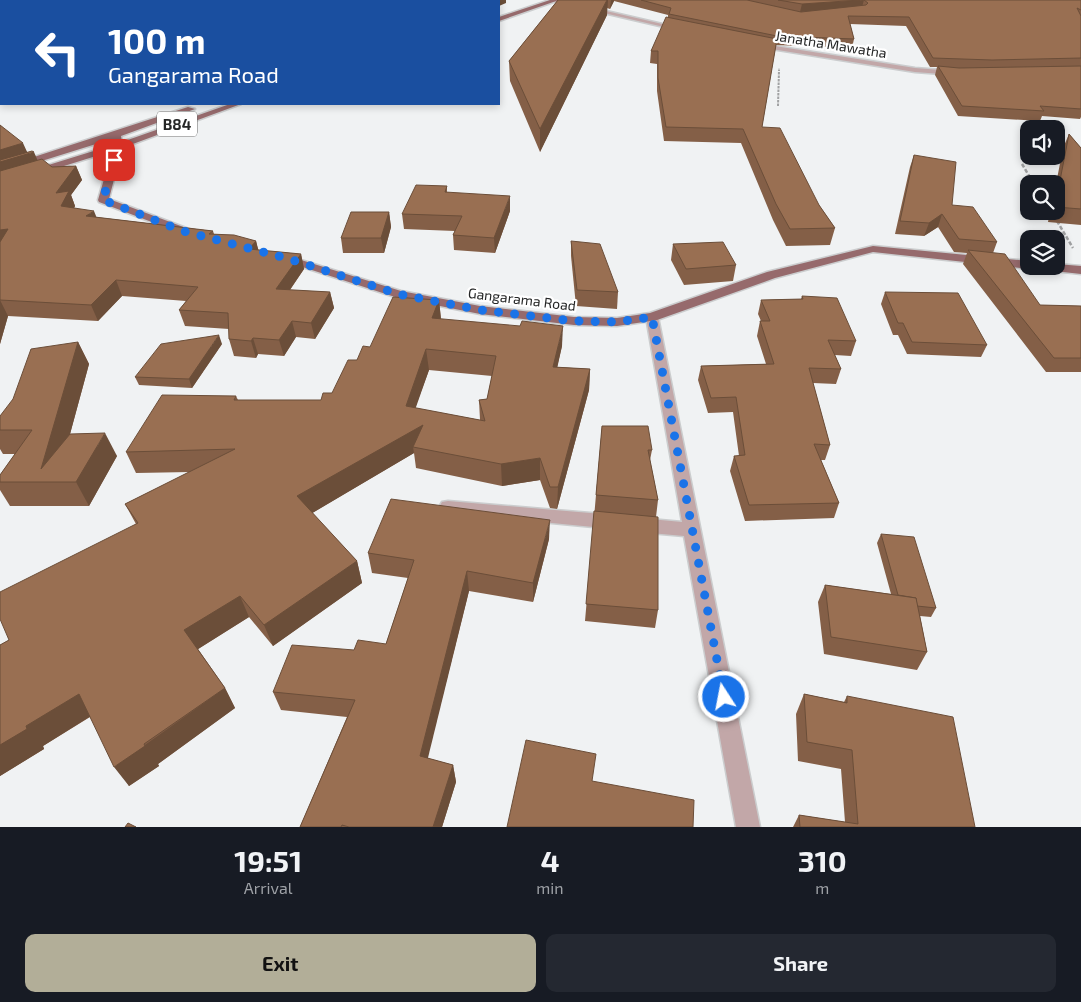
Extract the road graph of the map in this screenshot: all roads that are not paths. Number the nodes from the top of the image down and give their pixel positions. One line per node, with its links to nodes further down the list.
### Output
1 (533, 0): 3 (main road)
2 (554, 0): 4 (main road); 5 (street)
3 (507, 8)
4 (500, 18)
5 (686, 30)
6 (743, 42): 7 (street, Janatha Mawatha)
7 (963, 73)
8 (234, 105): 10 (main road, B84)
9 (198, 106): 10 (main road, B84)
10 (117, 140): 11 (main road, B84); 12 (main road, B84); 13 (main road)
11 (0, 171)
12 (0, 183)
13 (201, 236)
14 (273, 255): 18 (main road, Gangarama Road)
15 (1020, 264): 18 (main road, Gangarama Road)
16 (1065, 268): 17 (main road)
17 (1081, 270)
18 (652, 317): 20 (street)
19 (430, 506): 20 (street)
20 (693, 530): 21 (street)
21 (748, 827)

